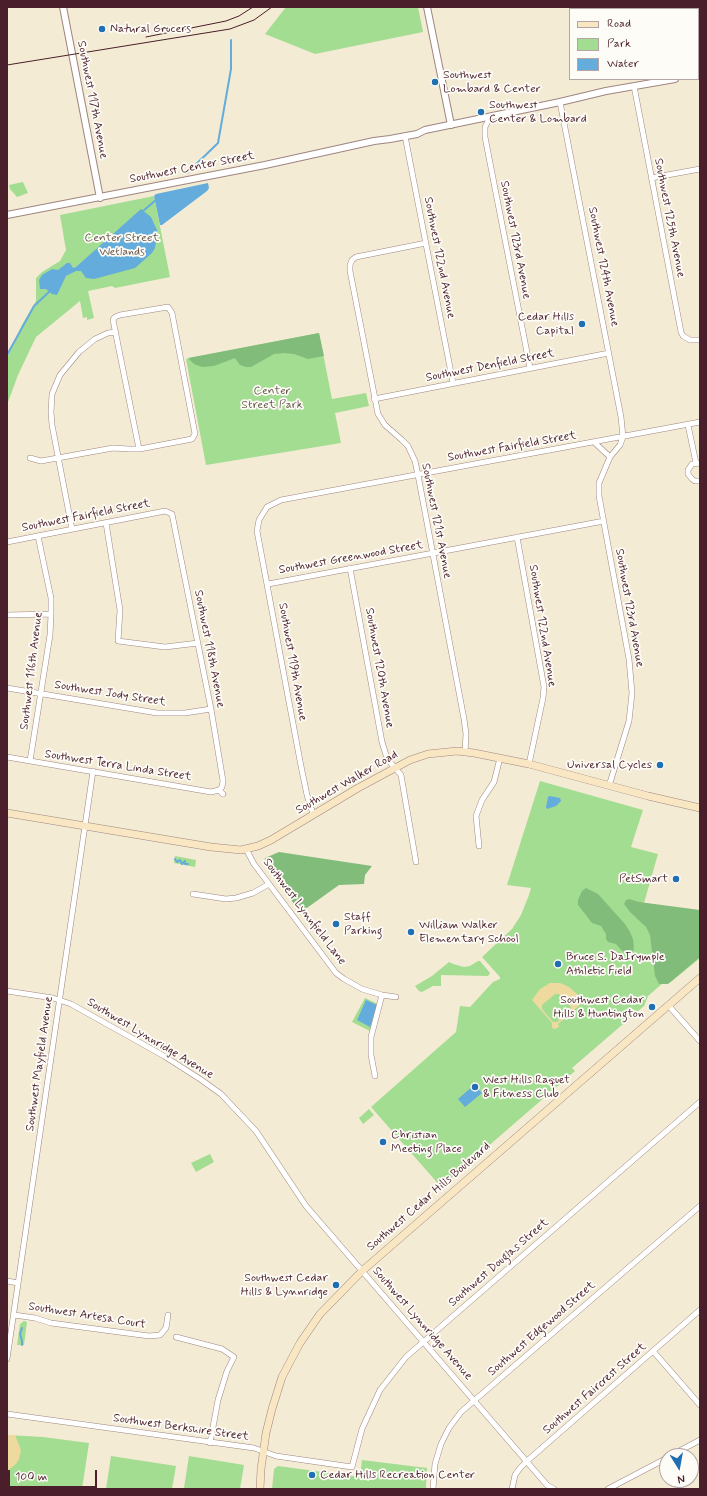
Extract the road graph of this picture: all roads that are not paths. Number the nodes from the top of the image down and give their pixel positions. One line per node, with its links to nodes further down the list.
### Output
1 (63, 7): 13 (street, Southwest 117th Avenue)
2 (427, 7): 7 (street)
3 (669, 80): 4 (street, Southwest Center Street)
4 (634, 86): 5 (street, Southwest Center Street); 12 (street, Southwest 125th Avenue)
5 (560, 102): 6 (street, Southwest Center Street); 18 (street, Southwest 124th Avenue)
6 (490, 117): 7 (street, Southwest Center Street); 19 (street, Southwest 123rd Avenue)
7 (451, 125): 8 (street, Southwest Center Street)
8 (425, 130): 9 (street, Southwest Center Street); 10 (street, Southwest Center Street)
9 (405, 136): 10 (street, Southwest Center Street); 15 (street, Southwest 122nd Avenue)
10 (381, 140): 13 (street, Southwest Center Street)
11 (700, 169): 12 (street)
12 (651, 178): 17 (street, Southwest 125th Avenue)
13 (100, 198): 14 (street, Southwest Center Street)
14 (7, 215)
15 (426, 242): 20 (street, Southwest 122nd Avenue); 21 (street, Southwest 121st Avenue)
16 (116, 332): 26 (street); 26 (street); 28 (street)
17 (700, 340)
18 (609, 353): 19 (street, Southwest Denfield Street); 24 (street, Southwest 124th Avenue)
19 (530, 368): 20 (street, Southwest Denfield Street)
20 (453, 383): 21 (street, Southwest Denfield Street)
21 (374, 399): 31 (street, Southwest 121st Avenue)
22 (700, 422): 23 (street, Southwest Fairfield Street)
23 (688, 425): 24 (street, Southwest Fairfield Street); 30 (street)
24 (623, 437): 25 (street, Southwest Fairfield Street); 29 (street, Southwest 123rd Avenue)
25 (594, 442): 29 (street); 31 (street, Southwest Fairfield Street)
26 (139, 449): 28 (street)
27 (30, 458): 28 (street)
28 (58, 458): 37 (street)
29 (610, 458): 35 (street, Southwest 123rd Avenue)
30 (698, 463): 32 (street)
31 (418, 475): 34 (street, Southwest Fairfield Street); 41 (street, Southwest 121st Avenue)
32 (700, 481)
33 (169, 512): 36 (street, Southwest Fairfield Street); 46 (street, Southwest 118th Avenue)
34 (262, 513): 43 (street, Southwest 119th Avenue)
35 (604, 521): 39 (street, Southwest Greenwood Street); 57 (street, Southwest 123rd Avenue)
36 (106, 522): 37 (street, Southwest Fairfield Street); 46 (street)
37 (72, 529): 38 (street, Southwest Fairfield Street)
38 (38, 536): 40 (street, Southwest Fairfield Street); 44 (street, Southwest 116th Avenue)
39 (517, 538): 41 (street, Southwest Greenwood Street); 54 (street, Southwest 122nd Avenue)
40 (7, 542)
41 (433, 553): 42 (street, Southwest Greenwood Street); 50 (street, Southwest 121st Avenue)
42 (350, 568): 43 (street, Southwest Greenwood Street); 55 (street, Southwest 120th Avenue)
43 (268, 584): 62 (street, Southwest 119th Avenue)
44 (51, 614): 45 (street); 48 (street, Southwest 116th Avenue)
45 (7, 615)
46 (198, 643): 49 (street, Southwest 118th Avenue)
47 (7, 688): 48 (street, Southwest Jody Street)
48 (41, 693): 49 (street, Southwest Jody Street); 53 (street, Southwest 116th Avenue)
49 (211, 709): 58 (street, Southwest 118th Avenue)
50 (466, 752): 52 (main road, Southwest Walker Road); 55 (main road, Southwest Walker Road)
51 (7, 757): 53 (street, Southwest Terra Linda Street)
52 (500, 758): 54 (main road, Southwest Walker Road); 64 (street)
53 (30, 761): 56 (street, Southwest Terra Linda Street)
54 (529, 764): 57 (main road, Southwest Walker Road)
55 (395, 767): 62 (main road, Southwest Walker Road); 66 (street, Southwest 120th Avenue)
56 (93, 771): 58 (street, Southwest Terra Linda Street); 63 (street, Southwest Mayfield Avenue)
57 (609, 786): 60 (main road, Southwest Walker Road)
58 (219, 790): 59 (street)
59 (223, 794)
60 (700, 808)
61 (7, 813): 63 (main road, Southwest Walker Road)
62 (313, 814): 65 (main road, Southwest Walker Road)
63 (85, 826): 65 (main road, Southwest Walker Road); 73 (street, Southwest Mayfield Avenue)
64 (479, 846)
65 (246, 849): 67 (street, Southwest Lynnfield Lane)
66 (416, 862)
67 (269, 884): 68 (street); 71 (street, Southwest Lynnfield Lane)
68 (193, 894)
69 (700, 978): 74 (main road, Southwest Cedar Hills Boulevard)
70 (7, 991): 73 (street, Southwest Lynnridge Avenue)
71 (382, 995): 72 (street, Southwest Lynnfield Lane); 76 (street)
72 (396, 996)
73 (59, 999): 79 (street, Southwest Lynnridge Avenue); 81 (street, Southwest Mayfield Avenue)
74 (668, 1005): 75 (street); 79 (main road, Southwest Cedar Hills Boulevard)
75 (700, 1041)
76 (375, 1076)
77 (700, 1102): 86 (street, Southwest Douglas Street)
78 (700, 1206): 89 (street, Southwest Edgewood Street)
79 (362, 1271): 86 (street, Southwest Lynnridge Avenue); 95 (main road, Southwest Cedar Hills Boulevard)
80 (7, 1281): 81 (street)
81 (18, 1283): 83 (street, Southwest Mayfield Avenue)
82 (700, 1310): 87 (street, Southwest Faircrest Street)
83 (14, 1315): 84 (street, Southwest Artesa Court); 88 (street, Southwest Mayfield Avenue)
84 (168, 1315)
85 (176, 1337): 93 (street)
86 (423, 1341): 89 (street, Southwest Lynnridge Avenue); 98 (street, Southwest Douglas Street)
87 (653, 1351): 90 (street); 96 (street, Southwest Faircrest Street)
88 (7, 1359)
89 (475, 1401): 96 (street, Southwest Lynnridge Avenue); 100 (street, Southwest Edgewood Street)
90 (700, 1405)
91 (7, 1414): 93 (street, Southwest Berkshire Street)
92 (700, 1440): 94 (street)
93 (210, 1443): 95 (street, Southwest Berkshire Street)
94 (685, 1448)
95 (263, 1451): 98 (street, Southwest Berkshire Street); 99 (main road, Southwest Cedar Hills Boulevard)
96 (527, 1461): 101 (street, Southwest Faircrest Street); 102 (street, Southwest Lynnridge Avenue)
97 (659, 1462): 103 (street)
98 (352, 1468)
99 (260, 1489)
100 (433, 1489)
101 (512, 1489)
102 (554, 1489)
103 (608, 1489)

